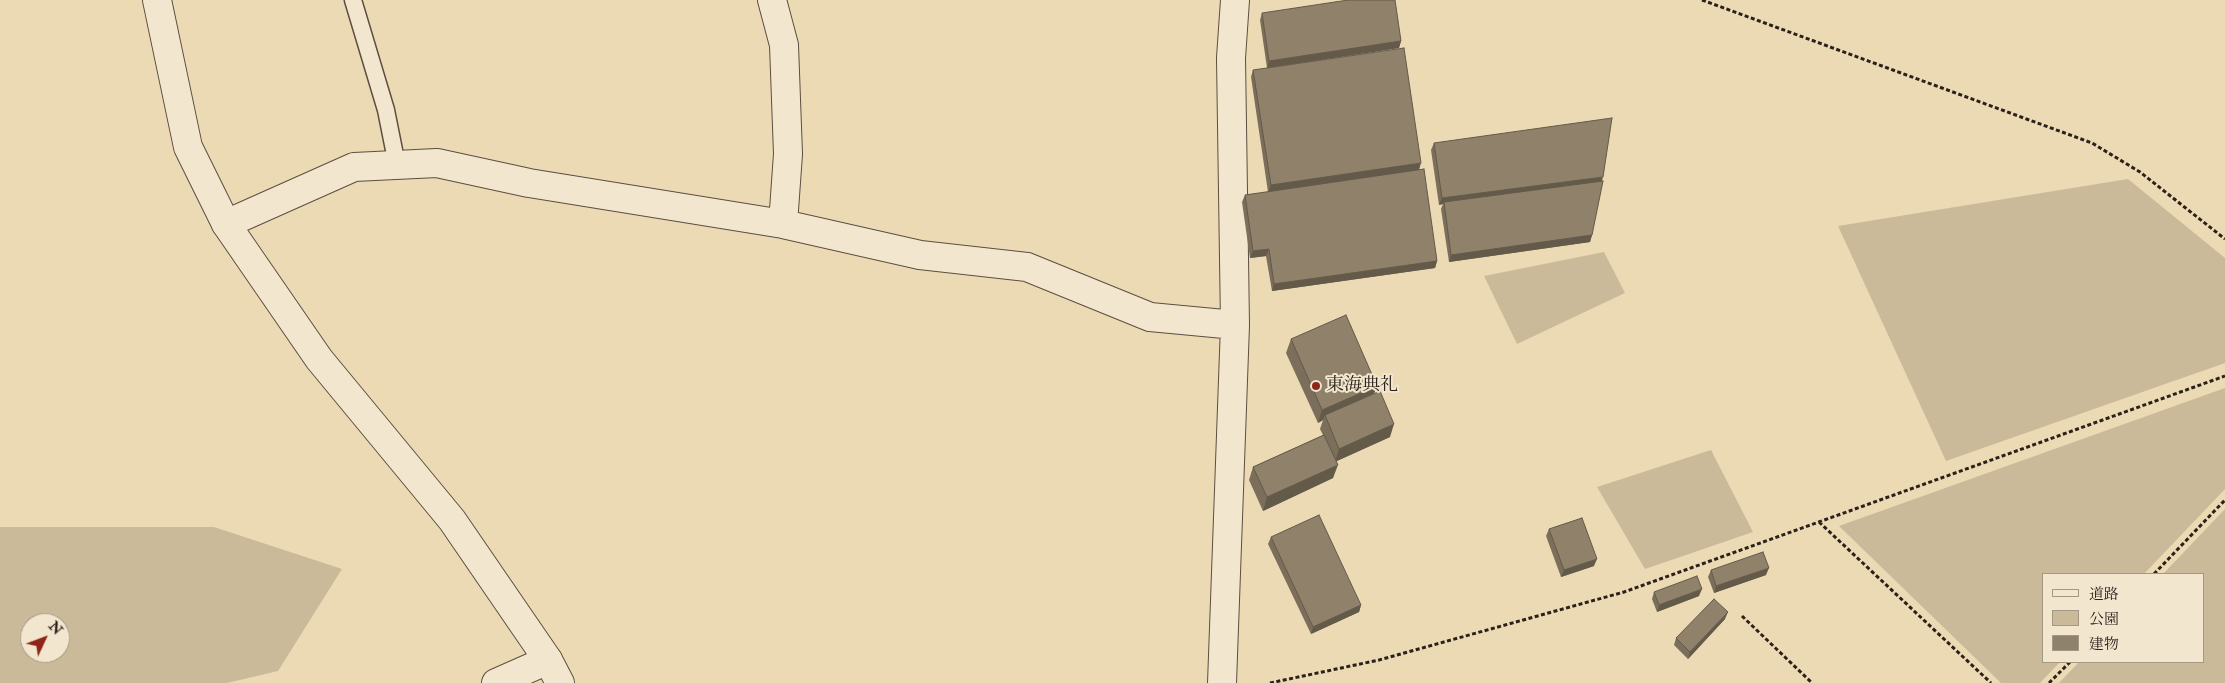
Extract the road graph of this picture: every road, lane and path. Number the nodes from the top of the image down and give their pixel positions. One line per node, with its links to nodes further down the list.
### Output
1 (157, 0): 7 (street)
2 (353, 0): 6 (lane)
3 (772, 0): 8 (street)
4 (1236, 0): 10 (street)
5 (1702, 0): 9 (path)
6 (396, 165): 7 (street); 8 (street)
7 (226, 224): 17 (street)
8 (783, 224): 10 (street)
9 (2225, 239)
10 (1235, 325): 19 (street)
11 (2225, 376): 13 (path)
12 (2225, 500): 14 (path)
13 (1819, 522): 20 (path); 22 (path)
14 (2155, 573)
15 (1742, 616): 21 (path)
16 (2069, 663): 23 (path)
17 (554, 672): 18 (street)
18 (496, 683)
19 (1222, 683)
20 (1270, 683)
21 (1812, 683)
22 (1991, 683)
23 (2049, 683)

